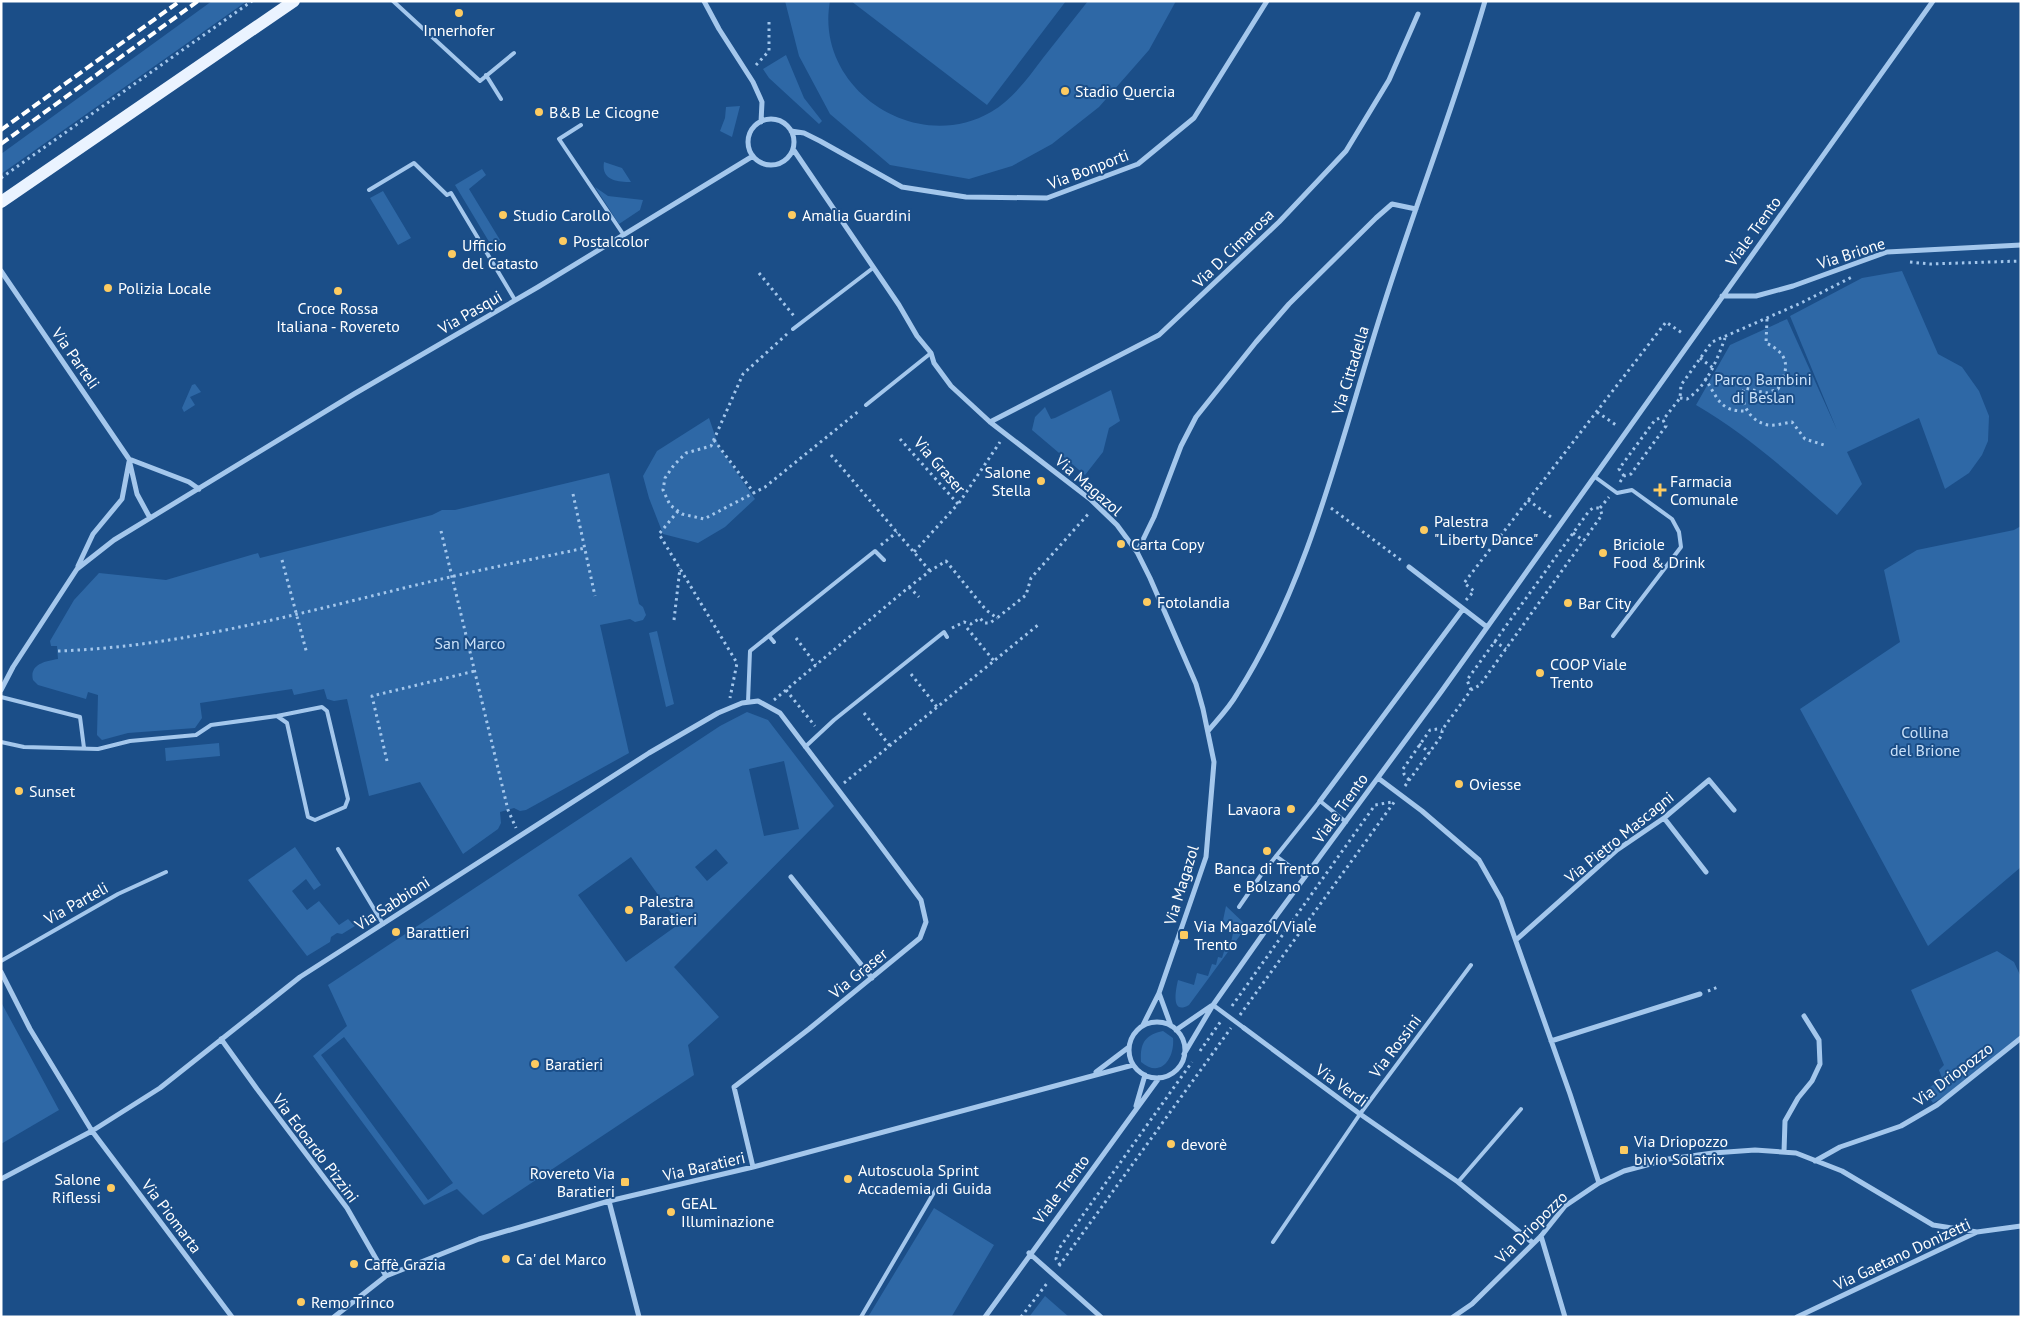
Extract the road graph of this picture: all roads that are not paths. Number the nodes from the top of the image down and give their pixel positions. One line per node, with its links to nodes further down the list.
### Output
1 (294, 1): 17 (main road)
2 (393, 1): 9 (lane)
3 (704, 1): 11 (street)
4 (1267, 1): 13 (street, Via Bonporti)
5 (1485, 1): 18 (street, Via Cittadella)
6 (1933, 1): 23 (street, Viale Trento)
7 (1418, 14): 28 (street, Via D. Cimarosa)
8 (514, 53): 9 (lane)
9 (486, 75): 10 (lane)
10 (501, 99)
11 (761, 122): 13 (street); 15 (street)
12 (581, 125): 19 (lane)
13 (791, 131): 14 (street)
14 (793, 148): 15 (street); 21 (street, Via Magazol)
15 (753, 156): 19 (street, Via Pasqui)
16 (369, 190): 24 (lane)
17 (1, 202)
18 (1416, 209): 33 (street); 49 (street, Via Cittadella)
19 (623, 234): 24 (street, Via Pasqui)
20 (2021, 245): 23 (street, Via Brione)
21 (874, 268): 25 (lane); 26 (street, Via Magazol)
22 (1, 271): 29 (street, Via Parteli)
23 (1722, 296): 30 (street, Viale Trento)
24 (515, 300): 31 (street, Via Pasqui)
25 (793, 329)
26 (931, 352): 27 (lane); 28 (street, Via Magazol)
27 (866, 405)
28 (990, 422): 33 (street, Via Magazol)
29 (130, 459): 31 (street); 32 (street, Via Parteli); 36 (street)
30 (1594, 477): 38 (street, Viale Trento); 41 (lane)
31 (200, 489): 32 (street)
32 (150, 518): 36 (street)
33 (1136, 552): 49 (street, Via Magazol)
34 (884, 560): 39 (lane)
35 (1409, 567): 37 (street)
36 (77, 569): 43 (street)
37 (1462, 608): 38 (street); 54 (street)
38 (1487, 627): 53 (street, Viale Trento)
39 (770, 636): 42 (lane); 45 (lane)
40 (947, 636): 47 (lane)
41 (1613, 636)
42 (774, 642)
43 (1, 690)
44 (1, 697): 52 (lane)
45 (748, 702): 51 (street, Via Graser); 65 (street, Via Sabbioni)
46 (278, 716): 46 (lane); 52 (lane)
47 (834, 720): 48 (lane); 51 (lane)
48 (839, 726)
49 (1208, 731): 71 (street, Via Magazol)
50 (1, 742): 52 (lane)
51 (805, 747): 70 (street, Via Graser)
52 (84, 748)
53 (1378, 778): 57 (street, Viale Trento); 66 (street)
54 (1320, 801): 57 (lane); 59 (lane)
55 (1734, 810): 56 (street, Via Pietro Mascagni)
56 (1664, 818): 61 (street); 66 (street, Via Pietro Mascagni)
57 (1346, 822): 63 (street, Viale Trento)
58 (338, 849): 65 (lane)
59 (1276, 856): 63 (lane); 64 (lane)
60 (166, 872): 67 (lane, Via Parteli)
61 (1706, 872)
62 (792, 877): 70 (street)
63 (1305, 877): 73 (street, Viale Trento)
64 (1239, 907)
65 (383, 924): 80 (street, Via Sabbioni)
66 (1516, 940): 81 (street)
67 (1, 962)
68 (1471, 965): 90 (lane, Via Rossini)
69 (1, 972): 91 (street)
70 (872, 978): 94 (street, Via Graser)
71 (1159, 993): 75 (street, Via Magazol); 76 (street)
72 (1700, 994): 81 (street)
73 (1213, 1004): 77 (street, Via Verdi); 78 (street, Viale Trento); 83 (street, Viale Trento)
74 (1804, 1016): 92 (street)
75 (1143, 1026): 76 (street); 82 (street)
76 (1170, 1026): 78 (street)
77 (1244, 1028): 90 (street, Via Verdi)
78 (1176, 1030): 83 (street)
79 (2021, 1038): 93 (street, Via Driopozzo)
80 (221, 1039): 91 (street, Via Sabbioni); 106 (street, Via Edoardo Pizzini)
81 (1551, 1040): 97 (street)
82 (1129, 1047): 84 (street); 85 (street, Via Baratieri)
83 (1184, 1054): 87 (street, Viale Trento)
84 (1133, 1065): 85 (street, Via Baratieri); 86 (street)
85 (1094, 1074): 94 (street, Via Baratieri)
86 (1145, 1075): 87 (street); 89 (street)
87 (1159, 1078): 89 (street, Viale Trento)
88 (1522, 1109): 96 (lane)
89 (1134, 1110): 105 (street, Viale Trento)
90 (1360, 1114): 96 (street, Via Verdi); 103 (lane, Via Rossini)
91 (92, 1131): 95 (street, Via Sabbioni); 107 (street, Via Piomarta)
92 (1784, 1152): 93 (street, Via Driopozzo); 97 (street, Via Driopozzo)
93 (1815, 1160): 101 (street, Via Driopozzo)
94 (753, 1167): 99 (street, Via Baratieri)
95 (1, 1179)
96 (1458, 1182): 104 (street, Via Verdi)
97 (1599, 1183): 102 (street, Via Driopozzo)
98 (936, 1190): 110 (lane)
99 (609, 1201): 106 (street, Via Baratieri); 109 (street)
100 (2021, 1226): 101 (street, Via Gaetano Donizetti)
101 (1977, 1232): 115 (street, Via Gaetano Donizetti)
102 (1541, 1236): 104 (street, Via Driopozzo); 114 (street)
103 (1273, 1242)
104 (1533, 1243): 113 (street, Via Driopozzo)
105 (1029, 1253): 111 (street, Viale Trento); 112 (street)
106 (386, 1276): 108 (street, Via Baratieri)
107 (232, 1317)
108 (334, 1317)
109 (639, 1317)
110 (861, 1317)
111 (985, 1317)
112 (1101, 1317)
113 (1453, 1317)
114 (1565, 1317)
115 (1797, 1317)

